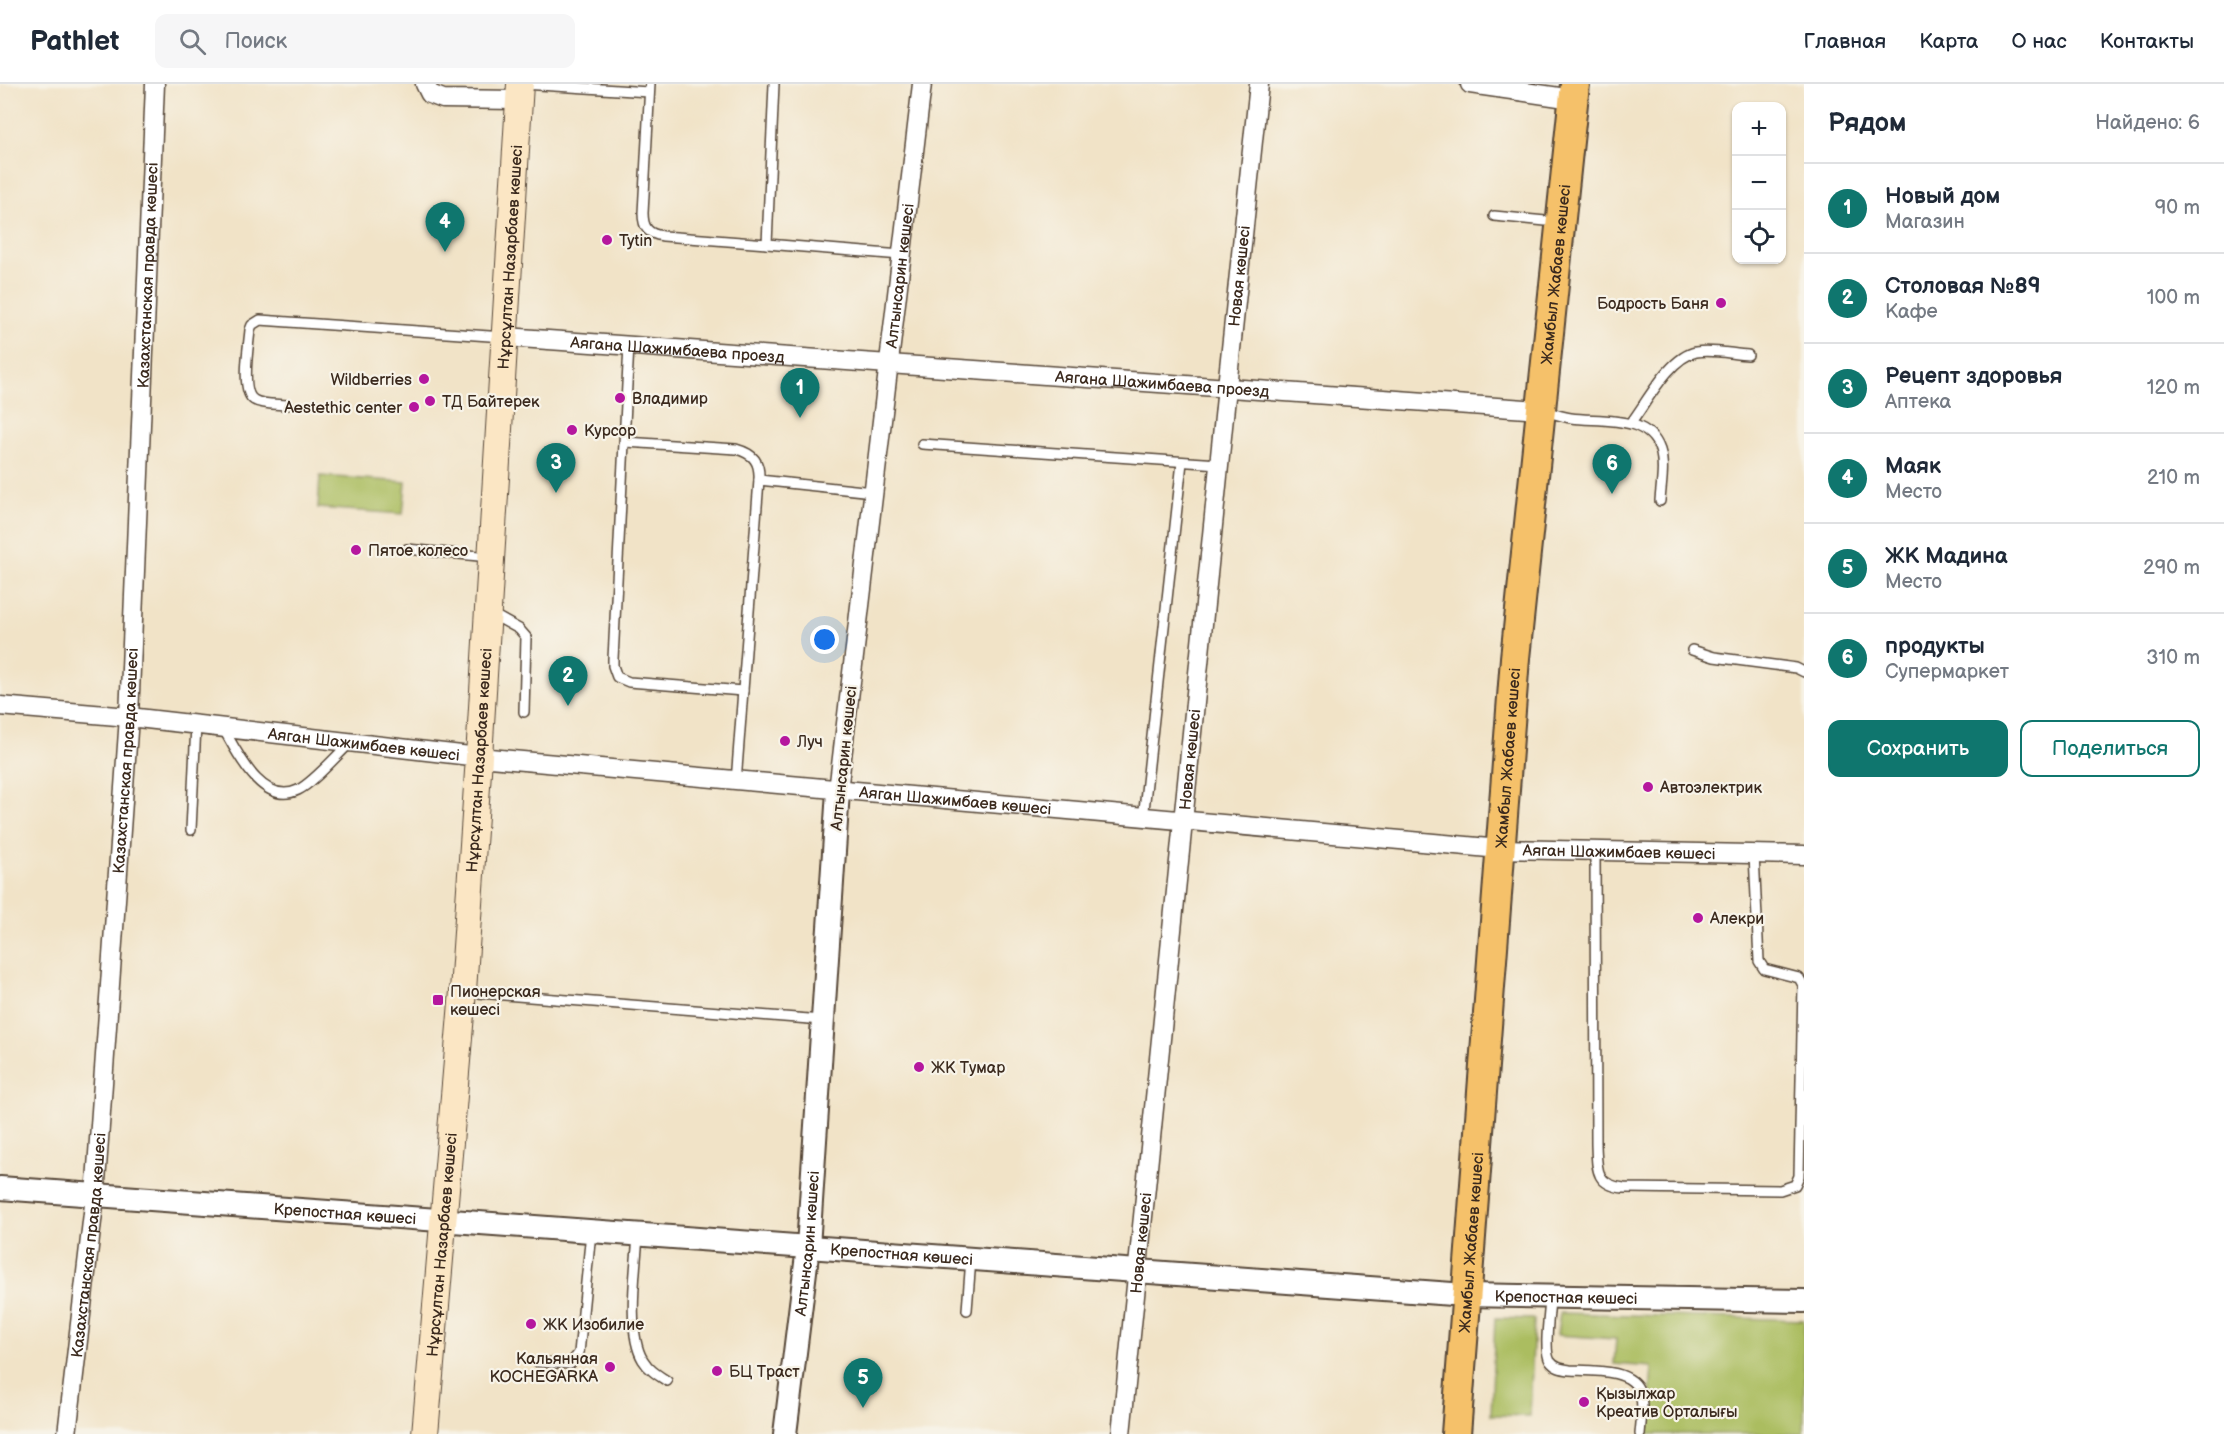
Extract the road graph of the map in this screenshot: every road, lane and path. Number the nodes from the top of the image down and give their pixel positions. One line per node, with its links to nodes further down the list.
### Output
1 (155, 84): 38 (street, Казахстанская правда көшесі)
2 (425, 84): 9 (street)
3 (774, 84): 13 (lane)
4 (922, 84): 14 (street, Алтынсарин көшесі)
5 (1259, 84): 19 (street, Новая көшесі)
6 (1470, 84): 10 (street)
7 (625, 87): 8 (lane); 9 (lane)
8 (650, 88): 13 (lane)
9 (520, 90): 15 (main road, Нұрсұлтан Назарбаев көшесі)
10 (1574, 92): 12 (main road, Жамбыл Жабаев көшесі)
11 (1494, 216): 12 (lane)
12 (1562, 223): 21 (main road, Жамбыл Жабаев көшесі)
13 (766, 244): 14 (lane)
14 (901, 255): 18 (street, Алтынсарин көшесі)
15 (506, 337): 16 (street, Аягана Шажимбаева проезд); 20 (lane, Аягана Шажимбаева проезд); 31 (main road, Нұрсұлтан Назарбаев көшесі)
16 (629, 345): 18 (street, Аягана Шажимбаева проезд); 23 (lane)
17 (1748, 355): 22 (lane)
18 (888, 364): 19 (street, Аягана Шажимбаева проезд); 28 (street, Алтынсарин көшесі)
19 (1227, 387): 21 (street, Аягана Шажимбаева проезд); 26 (street, Новая көшесі)
20 (287, 405)
21 (1540, 410): 22 (lane); 48 (main road, Жамбыл Жабаев көшесі)
22 (1632, 423): 29 (lane)
23 (625, 442): 27 (lane); 35 (lane)
24 (922, 444): 25 (lane)
25 (1182, 462): 26 (lane); 45 (lane)
26 (1219, 464): 46 (street, Новая көшесі)
27 (759, 480): 28 (lane); 35 (lane)
28 (873, 492): 44 (street, Алтынсарин көшесі)
29 (1660, 501)
30 (406, 549): 31 (lane)
31 (492, 557): 32 (main road, Нұрсұлтан Назарбаев көшесі)
32 (488, 612): 37 (lane); 42 (main road, Нұрсұлтан Назарбаев көшесі)
33 (1692, 650): 34 (lane)
34 (1804, 672)
35 (743, 692): 43 (lane)
36 (0, 706): 38 (street, Аяган Шажимбаев көшесі)
37 (524, 712)
38 (129, 717): 39 (street, Аяган Шажимбаев көшесі); 57 (street, Казахстанская правда көшесі)
39 (196, 725): 40 (street, Аяган Шажимбаев көшесі); 47 (lane)
40 (223, 728): 41 (street, Аяган Шажимбаев көшесі); 41 (lane)
41 (350, 743): 42 (street, Аяган Шажимбаев көшесі)
42 (479, 757): 43 (street, Аяган Шажимбаев көшесі); 52 (main road, Нұрсұлтан Назарбаев көшесі)
43 (736, 782): 44 (street, Аяган Шажимбаев көшесі)
44 (838, 791): 45 (street, Аяган Шажимбаев көшесі); 54 (street, Алтынсарин көшесі)
45 (1143, 819): 46 (street, Аяган Шажимбаев көшесі)
46 (1182, 822): 48 (street, Аяган Шажимбаев көшесі); 63 (street, Новая көшесі)
47 (191, 830)
48 (1500, 849): 49 (street, Аяган Шажимбаев көшесі); 64 (main road, Жамбыл Жабаев көшесі)
49 (1595, 851): 50 (street, Аяган Шажимбаев көшесі); 55 (lane)
50 (1754, 854): 51 (street, Аяган Шажимбаев көшесі); 53 (lane)
51 (1804, 855)
52 (463, 992): 54 (lane); 58 (main road, Нұрсұлтан Назарбаев көшесі)
53 (1804, 996): 55 (lane)
54 (823, 1020): 61 (street, Алтынсарин көшесі)
55 (1802, 1149)
56 (0, 1188): 57 (street, Крепостная көшесі)
57 (95, 1196): 58 (street, Крепостная көшесі); 70 (street, Казахстанская правда көшесі)
58 (444, 1221): 59 (street, Крепостная көшесі); 71 (main road, Нұрсұлтан Назарбаев көшесі)
59 (591, 1232): 60 (street, Крепостная көшесі); 68 (lane)
60 (638, 1236): 61 (street, Крепостная көшесі); 69 (lane)
61 (808, 1247): 62 (street, Крепостная көшесі); 72 (street, Алтынсарин көшесі)
62 (971, 1259): 63 (street, Крепостная көшесі); 67 (lane)
63 (1137, 1271): 64 (street, Крепостная көшесі); 73 (street, Новая көшесі)
64 (1466, 1295): 65 (street, Крепостная көшесі); 74 (main road, Жамбыл Жабаев көшесі)
65 (1550, 1297): 66 (street, Крепостная көшесі); 75 (lane)
66 (1804, 1301)
67 (967, 1310)
68 (538, 1362)
69 (667, 1381)
70 (67, 1434)
71 (425, 1434)
72 (784, 1434)
73 (1121, 1434)
74 (1456, 1434)
75 (1640, 1434)

